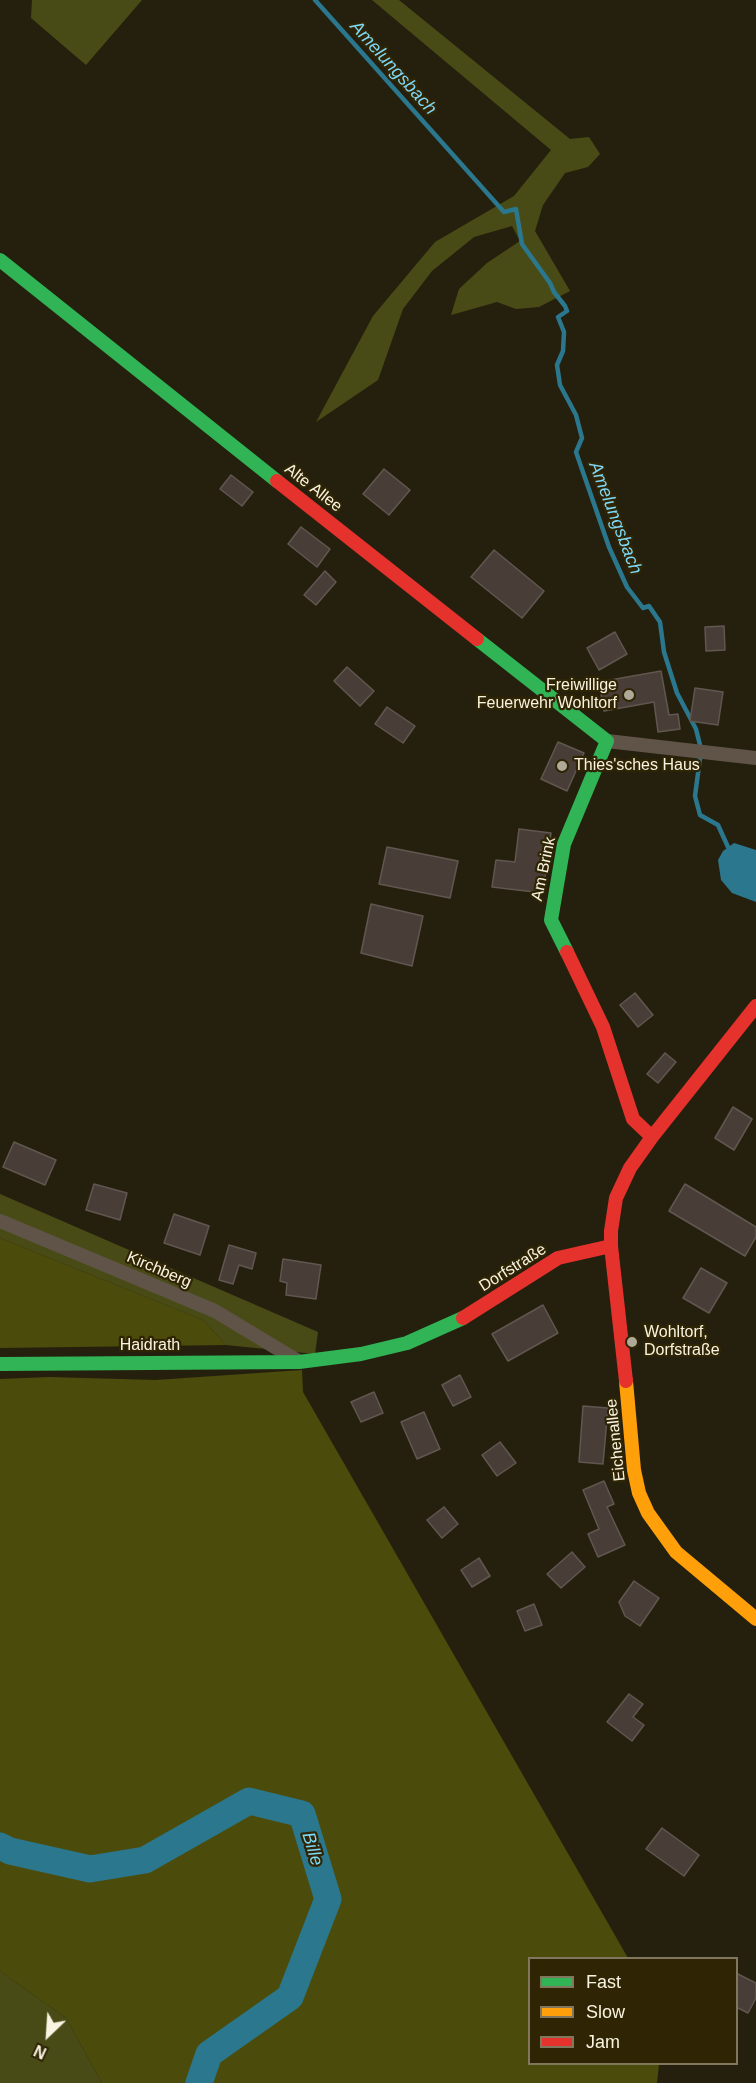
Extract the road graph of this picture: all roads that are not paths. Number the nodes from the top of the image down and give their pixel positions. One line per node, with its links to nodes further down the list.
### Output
1 (0, 260): 2 (street, Alte Allee)
2 (607, 741): 3 (street); 5 (street, Am Brink)
3 (756, 758)
4 (756, 1006): 5 (street)
5 (651, 1137): 7 (street)
6 (0, 1221): 8 (street, Kirchberg)
7 (611, 1246): 8 (street, Dorfstraße); 10 (street, Eichenallee)
8 (299, 1362): 9 (street, Haidrath)
9 (0, 1364)
10 (756, 1619)

